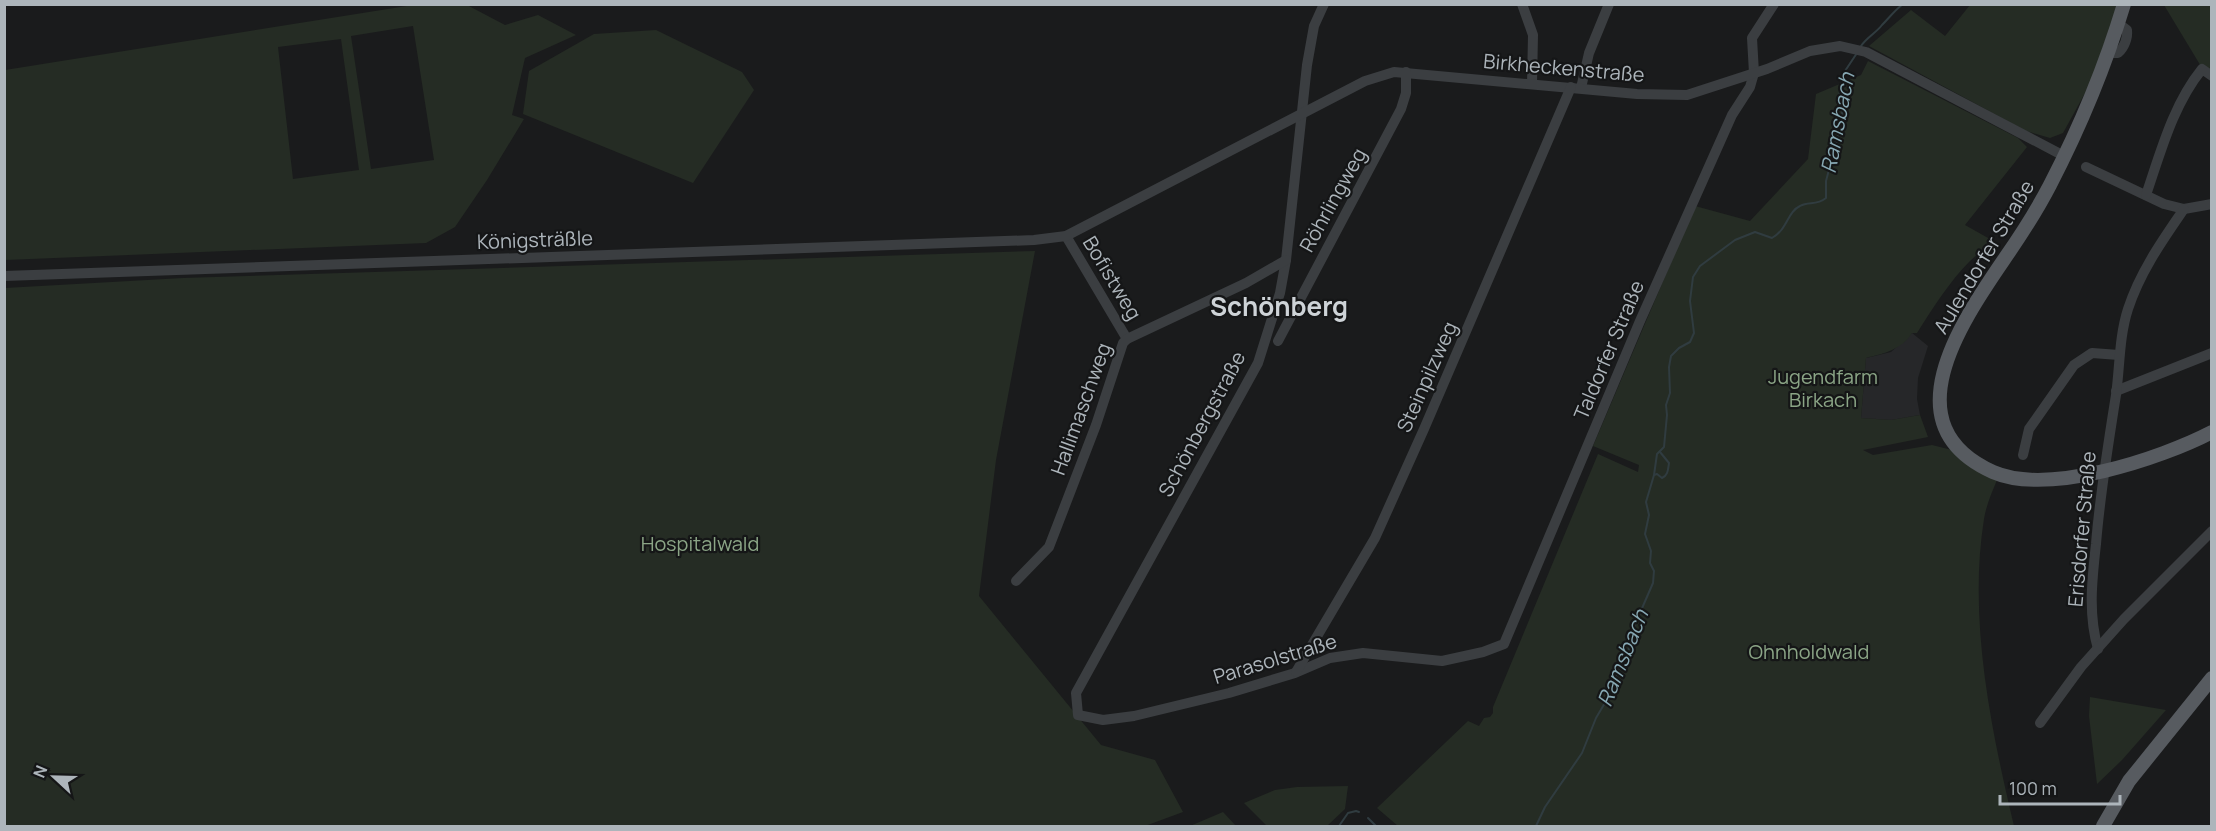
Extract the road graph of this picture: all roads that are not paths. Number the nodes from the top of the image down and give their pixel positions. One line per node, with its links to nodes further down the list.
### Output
1 (1324, 4): 13 (street, Schönbergstraße)
2 (1521, 4): 11 (street)
3 (1609, 4): 12 (street, Steinpilzweg)
4 (1774, 4): 9 (street)
5 (2124, 4): 14 (main road, Aulendorfer Straße)
6 (2123, 27): 7 (street)
7 (2114, 53)
8 (1406, 72): 11 (street, Birkheckenstraße); 13 (street, Birkheckenstraße); 23 (street, Röhrlingweg)
9 (1754, 73): 12 (street, Birkheckenstraße); 14 (street, Birkheckenstraße); 32 (street, Taldorfer Straße)
10 (2211, 76): 16 (street)
11 (1532, 84): 12 (street, Birkheckenstraße)
12 (1576, 88): 34 (street, Steinpilzweg)
13 (1302, 115): 19 (street, Birkheckenstraße); 20 (street, Schönbergstraße)
14 (2064, 156): 29 (main road, Aulendorfer Straße)
15 (2086, 167): 16 (street)
16 (2146, 195): 18 (street)
17 (2211, 204): 18 (street)
18 (2184, 209): 25 (street, Erisdorfer Straße)
19 (1066, 236): 21 (street, Königsträßle); 22 (street, Bofistweg)
20 (1286, 260): 22 (street, Hallimaschweg); 36 (street, Schönbergstraße)
21 (4, 276)
22 (1126, 339): 31 (street, Hallimaschweg)
23 (1278, 341)
24 (2211, 353): 26 (street)
25 (2119, 355): 26 (street, Erisdorfer Straße); 28 (street)
26 (2116, 391): 29 (street, Erisdorfer Straße)
27 (2211, 432): 29 (main road, Aulendorfer Straße)
28 (2023, 455)
29 (2104, 471): 33 (street, Erisdorfer Straße)
30 (2211, 531): 33 (street)
31 (1016, 581)
32 (1504, 644): 34 (street, Parasolstraße)
33 (2098, 649): 37 (street)
34 (1296, 672): 36 (street, Parasolstraße)
35 (2211, 678): 38 (main road)
36 (1076, 693)
37 (2040, 723)
38 (2103, 826)

